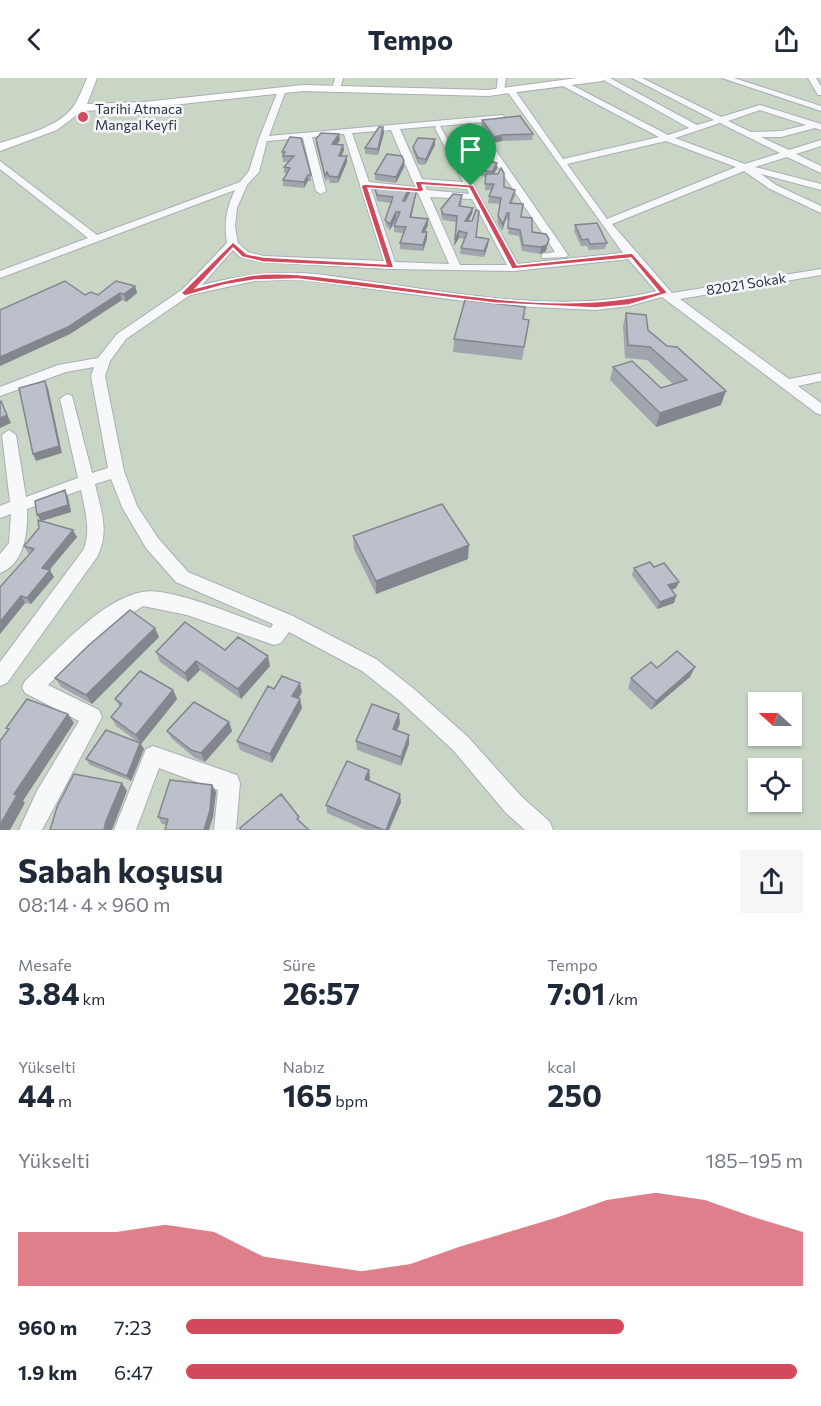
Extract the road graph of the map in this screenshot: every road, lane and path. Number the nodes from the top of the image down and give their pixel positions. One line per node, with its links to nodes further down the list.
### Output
1 (92, 78): 12 (main road)
2 (502, 78): 10 (street)
3 (603, 78): 7 (main road); 20 (street)
4 (636, 78): 15 (street)
5 (726, 78): 13 (street)
6 (812, 78): 11 (street)
7 (560, 81): 10 (main road); 24 (street)
8 (337, 83): 9 (main road); 10 (main road)
9 (282, 90): 12 (main road); 25 (street)
10 (505, 91): 14 (street)
11 (821, 93)
12 (78, 108): 27 (main road)
13 (821, 109)
14 (529, 116): 17 (street); 29 (street)
15 (718, 120): 16 (street); 20 (street); 22 (street)
16 (818, 126): 22 (street)
17 (395, 128): 21 (street); 37 (street)
18 (439, 128): 35 (street)
19 (476, 128): 45 (street)
20 (696, 128): 24 (street)
21 (347, 131): 23 (street); 34 (street)
22 (747, 134): 28 (street)
23 (307, 135): 25 (street); 38 (street)
24 (668, 138): 29 (street); 31 (street)
25 (263, 139): 33 (street)
26 (821, 144): 28 (street)
27 (0, 147)
28 (789, 155): 31 (street); 32 (street)
29 (562, 162): 41 (street)
30 (0, 164): 42 (street)
31 (745, 167): 36 (street); 40 (street); 41 (street)
32 (821, 170)
33 (243, 184): 42 (street); 43 (street)
34 (364, 186): 37 (street); 46 (street)
35 (471, 186): 37 (street); 39 (street)
36 (821, 187)
37 (420, 189): 39 (street); 47 (street)
38 (321, 191)
39 (477, 198): 45 (street)
40 (821, 210)
41 (606, 223): 44 (street)
42 (96, 239): 49 (street)
43 (233, 244): 46 (street); 50 (street)
44 (632, 255): 45 (street); 51 (street)
45 (512, 264): 47 (street)
46 (391, 266): 47 (street)
47 (456, 268)
48 (821, 272): 51 (street, 82021 Sokak)
49 (0, 275)
50 (185, 293): 51 (street, 82021 Sokak); 52 (street)
51 (667, 295): 54 (street)
52 (101, 362): 55 (street); 59 (street)
53 (821, 378): 54 (street)
54 (788, 384): 57 (street)
55 (0, 392)
56 (68, 399): 60 (street)
57 (821, 410)
58 (9, 435): 61 (street)
59 (116, 471): 60 (street); 64 (street)
60 (86, 481): 61 (street); 65 (street)
61 (18, 505): 62 (street); 63 (street)
62 (0, 512)
63 (0, 566)
64 (287, 622): 66 (street); 69 (street)
65 (0, 677)
66 (30, 830)
67 (125, 830): 68 (street)
68 (225, 830)
69 (542, 830)

